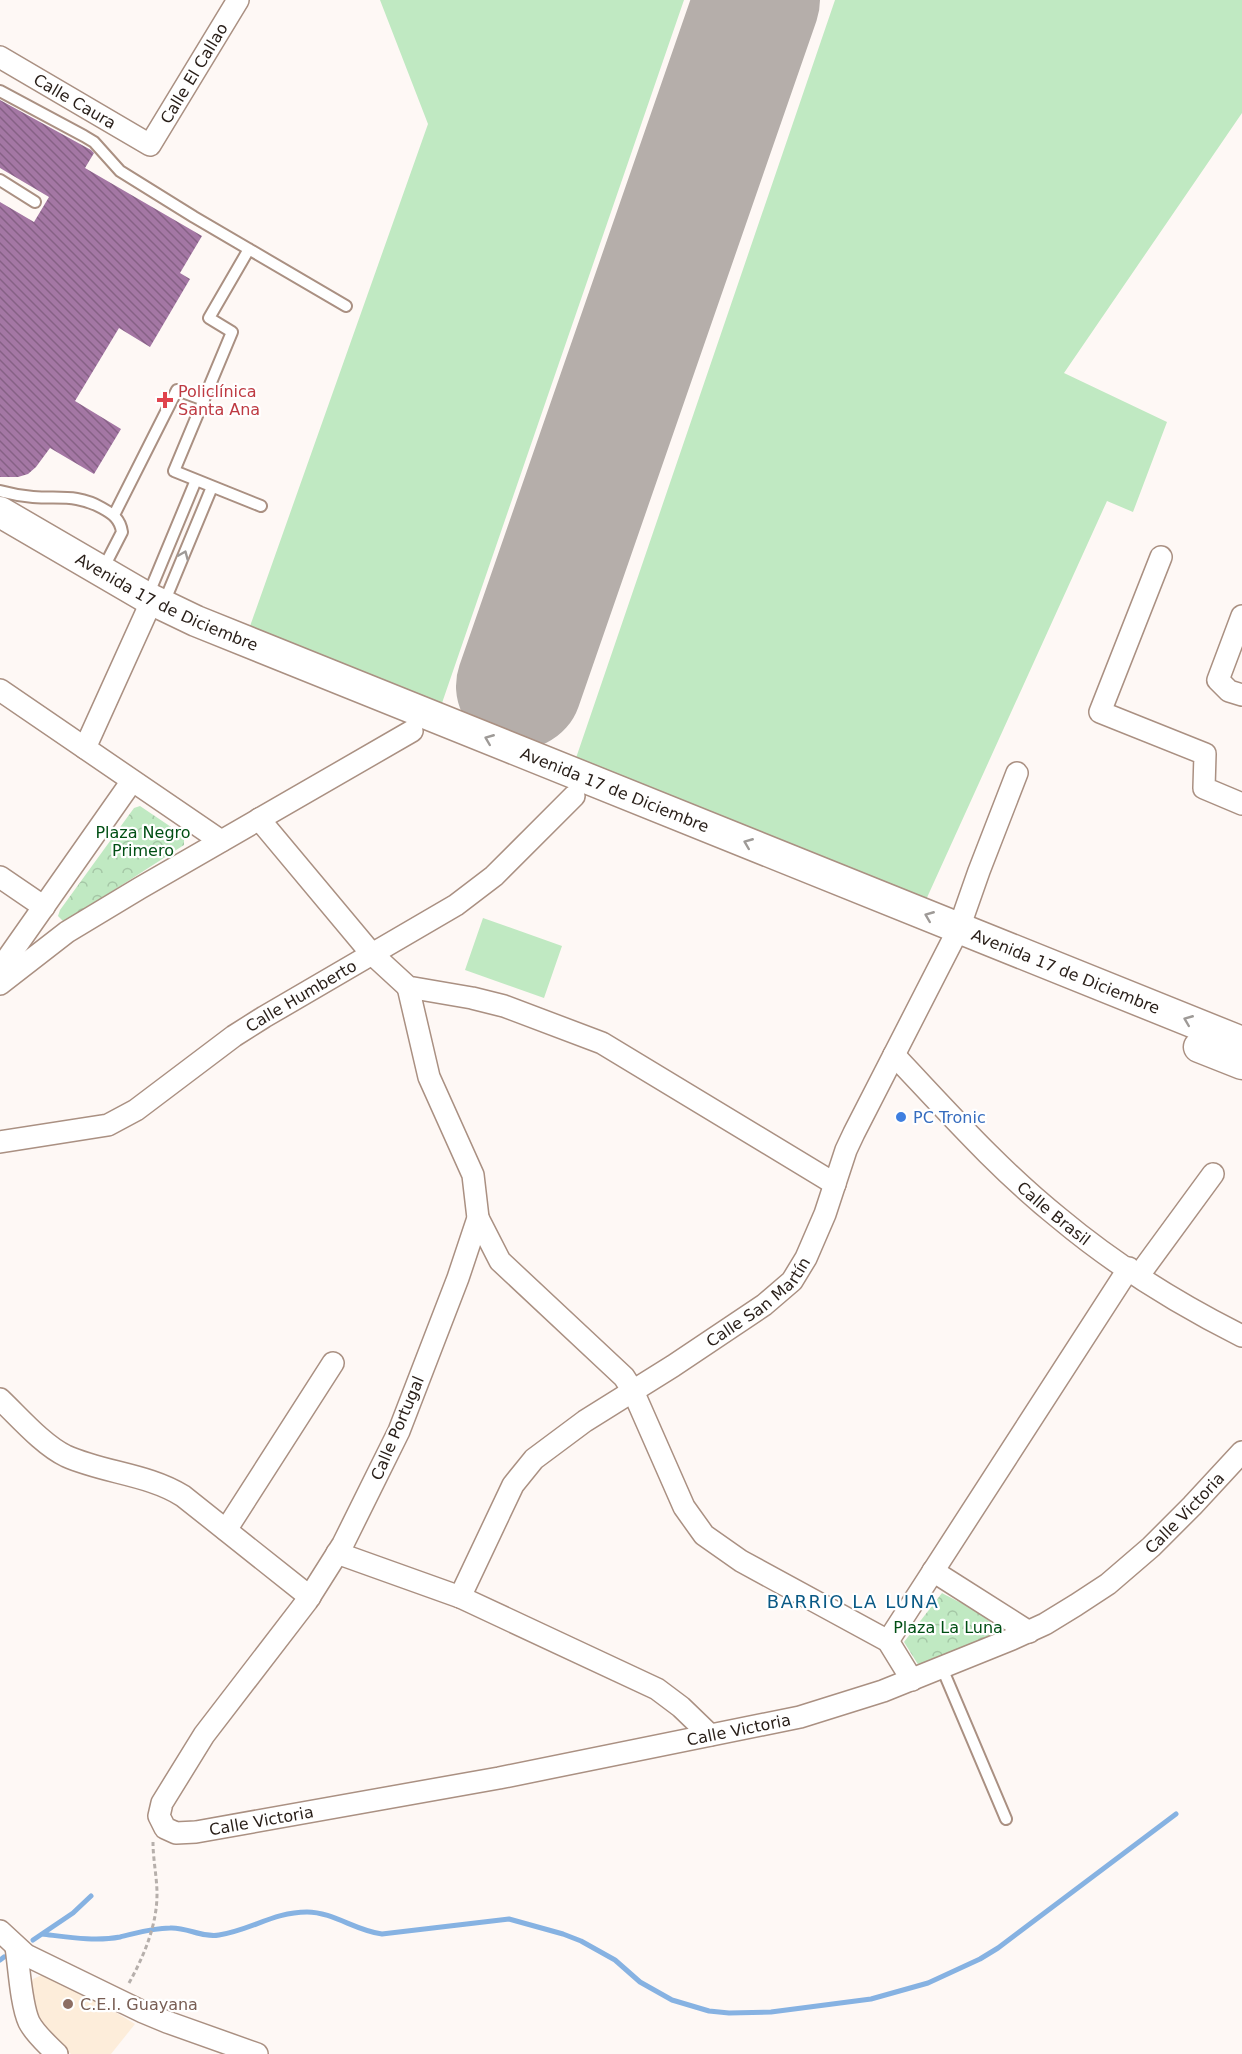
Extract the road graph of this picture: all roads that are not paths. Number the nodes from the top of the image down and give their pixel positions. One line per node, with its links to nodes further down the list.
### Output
1 (238, 0): 4 (street, Calle El Callao)
2 (0, 57): 4 (street, Calle Caura)
3 (0, 91): 7 (lane)
4 (150, 146)
5 (0, 180): 6 (lane)
6 (35, 202)
7 (249, 249): 8 (lane); 9 (lane)
8 (346, 306)
9 (204, 400): 10 (lane); 15 (lane)
10 (196, 480): 11 (lane); 19 (lane)
11 (212, 487): 13 (lane); 19 (lane, one-way to 11)
12 (0, 491): 15 (lane)
13 (261, 506)
14 (0, 512): 18 (street, Avenida 17 de Diciembre)
15 (114, 515): 18 (lane)
16 (0, 536): 19 (street, Avenida 17 de Diciembre)
17 (1161, 557): 28 (street)
18 (102, 572): 19 (street, Avenida 17 de Diciembre)
19 (148, 610): 23 (street, Avenida 17 de Diciembre); 24 (street); 33 (street, Avenida 17 de Diciembre, one-way to 19)
20 (1242, 616): 22 (street)
21 (0, 690): 24 (street)
22 (1242, 694)
23 (412, 730): 27 (street, Avenida 17 de Diciembre); 29 (street)
24 (85, 748): 26 (street)
25 (1017, 773): 33 (street, Calle San Martín)
26 (132, 781): 30 (street); 32 (street)
27 (574, 796): 33 (street, Avenida 17 de Diciembre); 34 (street, Calle Humberto)
28 (1242, 804)
29 (259, 819): 30 (street); 34 (street)
30 (221, 841): 36 (street)
31 (0, 877): 32 (street)
32 (44, 907): 35 (street)
33 (954, 937): 38 (street, Avenida 17 de Diciembre, one-way to 33); 39 (street, Calle San Martín); 40 (street, Avenida 17 de Diciembre)
34 (371, 953): 37 (street); 41 (street, Calle Humberto)
35 (0, 969)
36 (0, 984)
37 (408, 987): 43 (street); 44 (street, Calle Portugal)
38 (1242, 1042)
39 (894, 1055): 43 (street, Calle San Martín); 45 (street, Calle Brasil)
40 (1242, 1064)
41 (0, 1142)
42 (1213, 1174): 45 (street)
43 (835, 1184): 48 (street, Calle San Martín)
44 (478, 1218): 48 (street); 52 (street, Calle Portugal)
45 (1134, 1272): 46 (street, Calle Brasil); 53 (street)
46 (1242, 1336)
47 (333, 1363): 51 (street)
48 (633, 1391): 55 (street, Calle San Martín); 57 (street)
49 (0, 1399): 51 (street)
50 (1242, 1452): 56 (street, Calle Victoria)
51 (226, 1530): 54 (street)
52 (337, 1553): 54 (street, Calle Portugal); 55 (street)
53 (933, 1571): 56 (street); 57 (street)
54 (310, 1597): 62 (street, Calle Portugal)
55 (460, 1597): 60 (street)
56 (1029, 1632): 58 (street, Calle Victoria)
57 (888, 1641): 59 (street)
58 (942, 1668): 59 (street, Calle Victoria); 61 (lane)
59 (912, 1680): 60 (street, Calle Victoria)
60 (710, 1736): 62 (street, Calle Victoria)
61 (1006, 1819)
62 (162, 1826)
63 (0, 1931): 64 (street)
64 (16, 1947): 65 (street); 66 (street)
65 (57, 2054)
66 (257, 2054)

